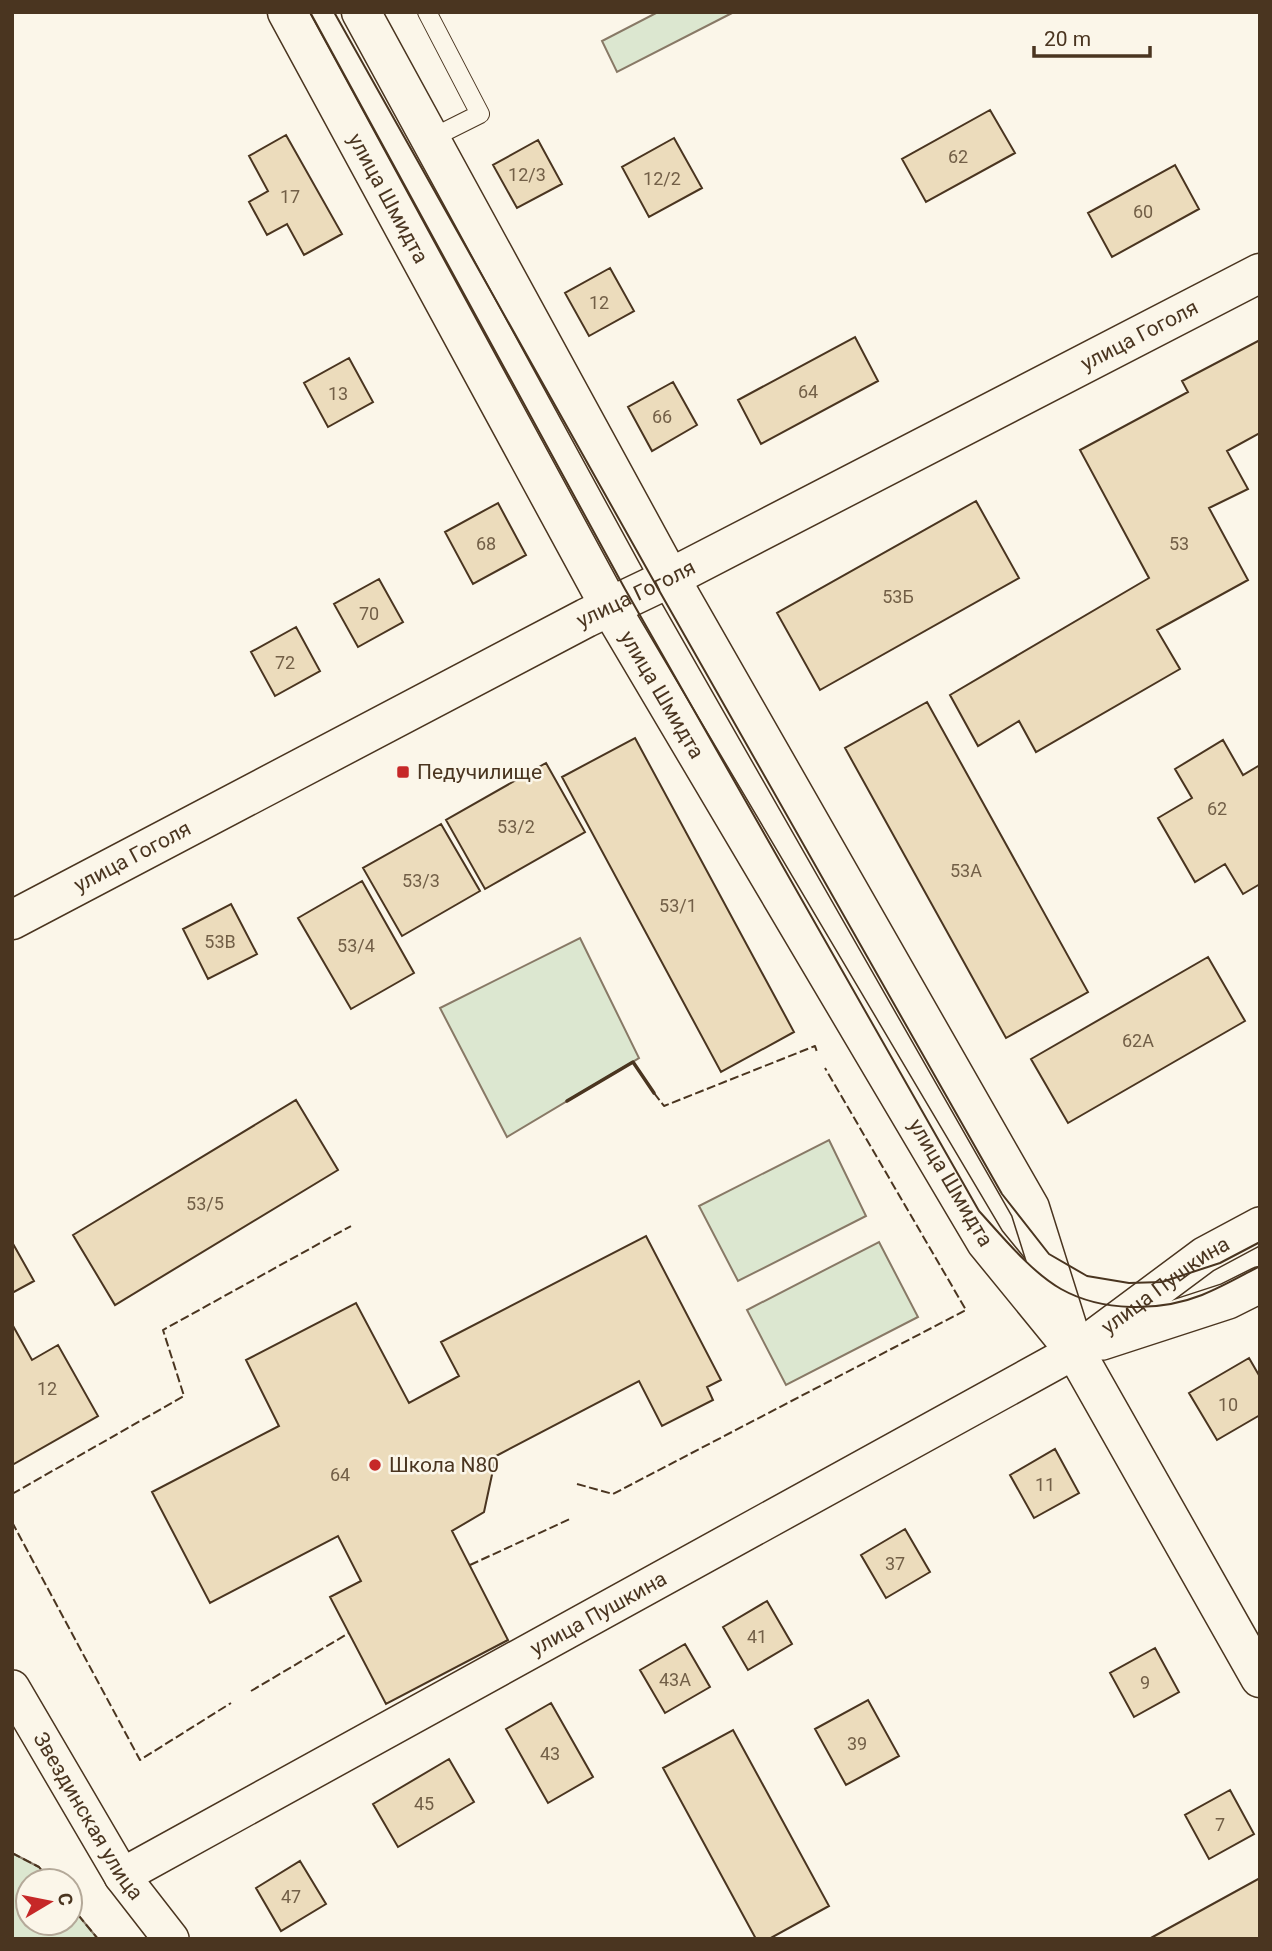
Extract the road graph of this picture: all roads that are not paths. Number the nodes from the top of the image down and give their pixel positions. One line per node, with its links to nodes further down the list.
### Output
1 (287, 12): 7 (street, улица Шмидта)
2 (361, 12): 4 (street, улица Шмидта)
3 (428, 12): 4 (lane)
4 (430, 139): 6 (street, улица Шмидта)
5 (1260, 273): 6 (street, улица Гоголя)
6 (670, 578): 7 (street, улица Гоголя); 11 (street, улица Шмидта)
7 (610, 607): 8 (street, улица Гоголя); 11 (street, улица Шмидта)
8 (12, 920)
9 (1260, 1225): 11 (street, улица Пушкина)
10 (1260, 1285): 11 (street, улица Пушкина)
11 (1075, 1351): 12 (street, улица Шмидта); 14 (street, улица Пушкина)
12 (1260, 1678)
13 (12, 1688): 14 (street, Звездинская улица)
14 (122, 1876): 15 (street, Звездинская улица)
15 (171, 1939)

